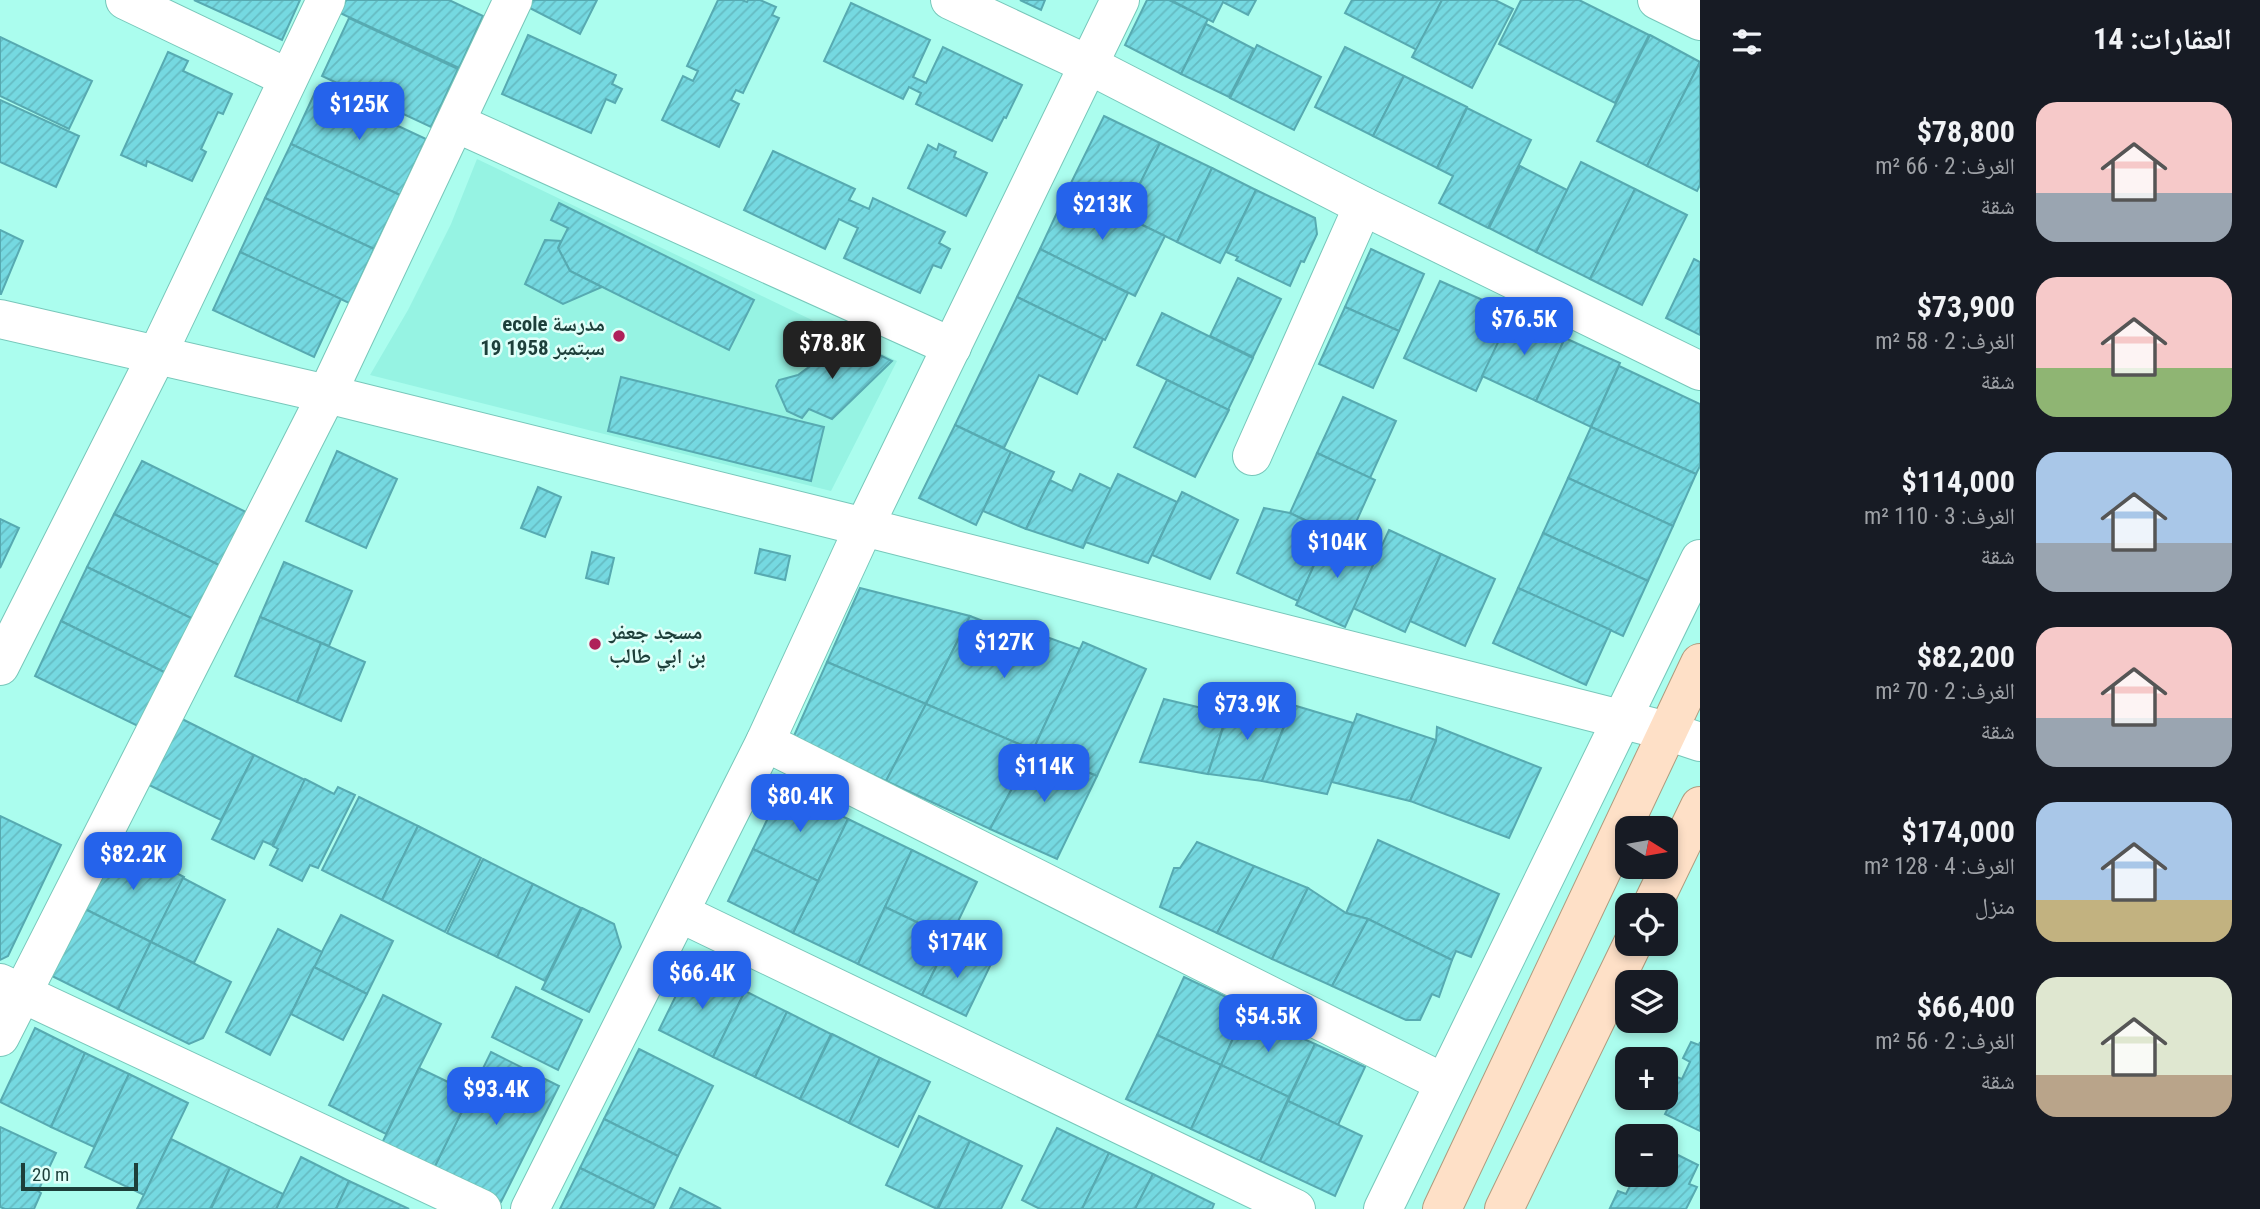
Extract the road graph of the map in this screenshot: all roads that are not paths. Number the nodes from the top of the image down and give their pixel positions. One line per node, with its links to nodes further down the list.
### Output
1 (125, 0): 9 (street)
2 (326, 0): 9 (street)
3 (513, 0): 10 (street)
4 (950, 0): 8 (street)
5 (1120, 0): 8 (street)
6 (1657, 0): 7 (street)
7 (1700, 21)
8 (1089, 65): 11 (street); 13 (street)
9 (288, 78): 14 (street)
10 (456, 123): 13 (street); 16 (street)
11 (1363, 205): 15 (street); 17 (street)
12 (0, 320): 14 (street)
13 (952, 347): 18 (street)
14 (156, 355): 16 (street); 21 (street)
15 (1700, 371)
16 (327, 394): 18 (street); 29 (street)
17 (1252, 456)
18 (864, 527): 22 (street); 24 (street)
19 (1700, 559): 22 (street)
20 (1700, 663): 23 (main road)
21 (0, 666)
22 (1621, 720): 23 (street); 31 (street)
23 (1683, 737): 36 (main road)
24 (765, 742): 27 (street); 31 (street)
25 (1700, 806): 26 (main road)
26 (1658, 893)
27 (680, 913): 33 (street); 34 (street)
28 (1627, 956): 37 (main road)
29 (11, 989): 30 (street); 32 (street)
30 (0, 1037)
31 (1444, 1083): 35 (street)
32 (482, 1209)
33 (530, 1209)
34 (1296, 1209)
35 (1383, 1209)
36 (1442, 1209)
37 (1504, 1209)

